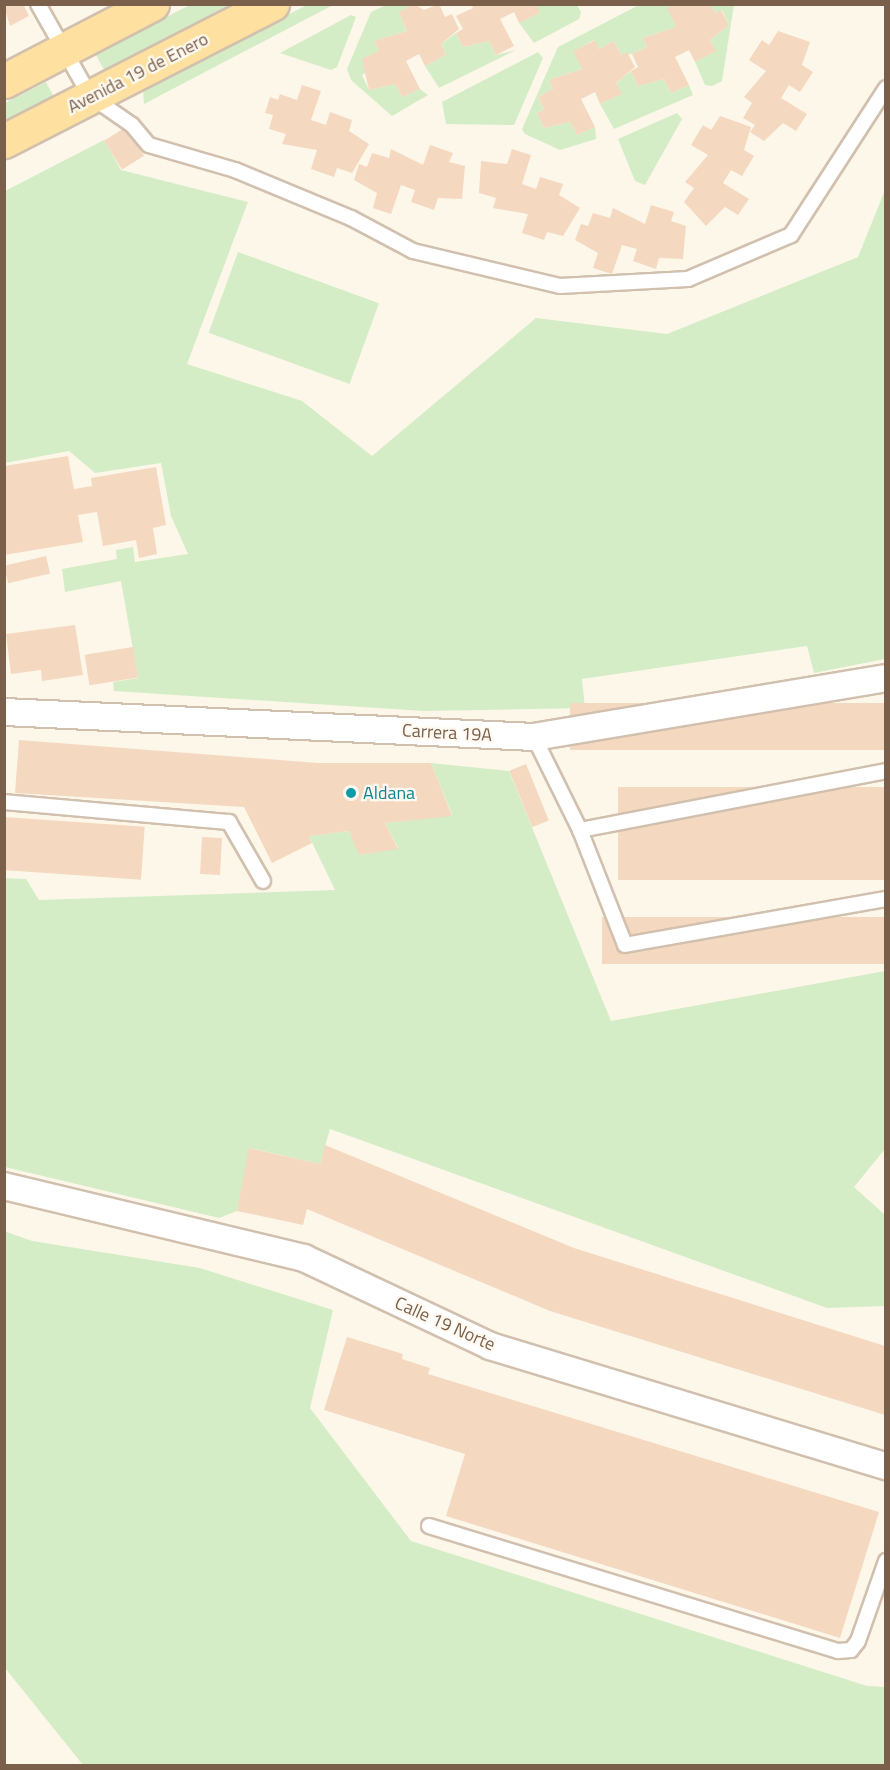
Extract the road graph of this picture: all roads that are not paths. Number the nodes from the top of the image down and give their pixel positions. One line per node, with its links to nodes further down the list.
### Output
1 (38, 4): 4 (lane)
2 (152, 4): 4 (main road)
3 (272, 4): 7 (main road, Avenida 19 de Enero)
4 (65, 49): 5 (main road); 7 (lane)
5 (4, 81)
6 (885, 88): 7 (lane)
7 (90, 96): 8 (main road, Avenida 19 de Enero)
8 (4, 141)
9 (885, 678): 11 (street, Carrera 19A)
10 (4, 712): 11 (street, Carrera 19A)
11 (534, 737): 14 (lane)
12 (885, 771): 14 (lane)
13 (4, 802): 15 (lane)
14 (580, 830): 16 (lane)
15 (263, 881)
16 (885, 899)
17 (4, 1186): 18 (street, Calle 19 Norte)
18 (885, 1466)
19 (429, 1526): 20 (lane)
20 (885, 1561)

